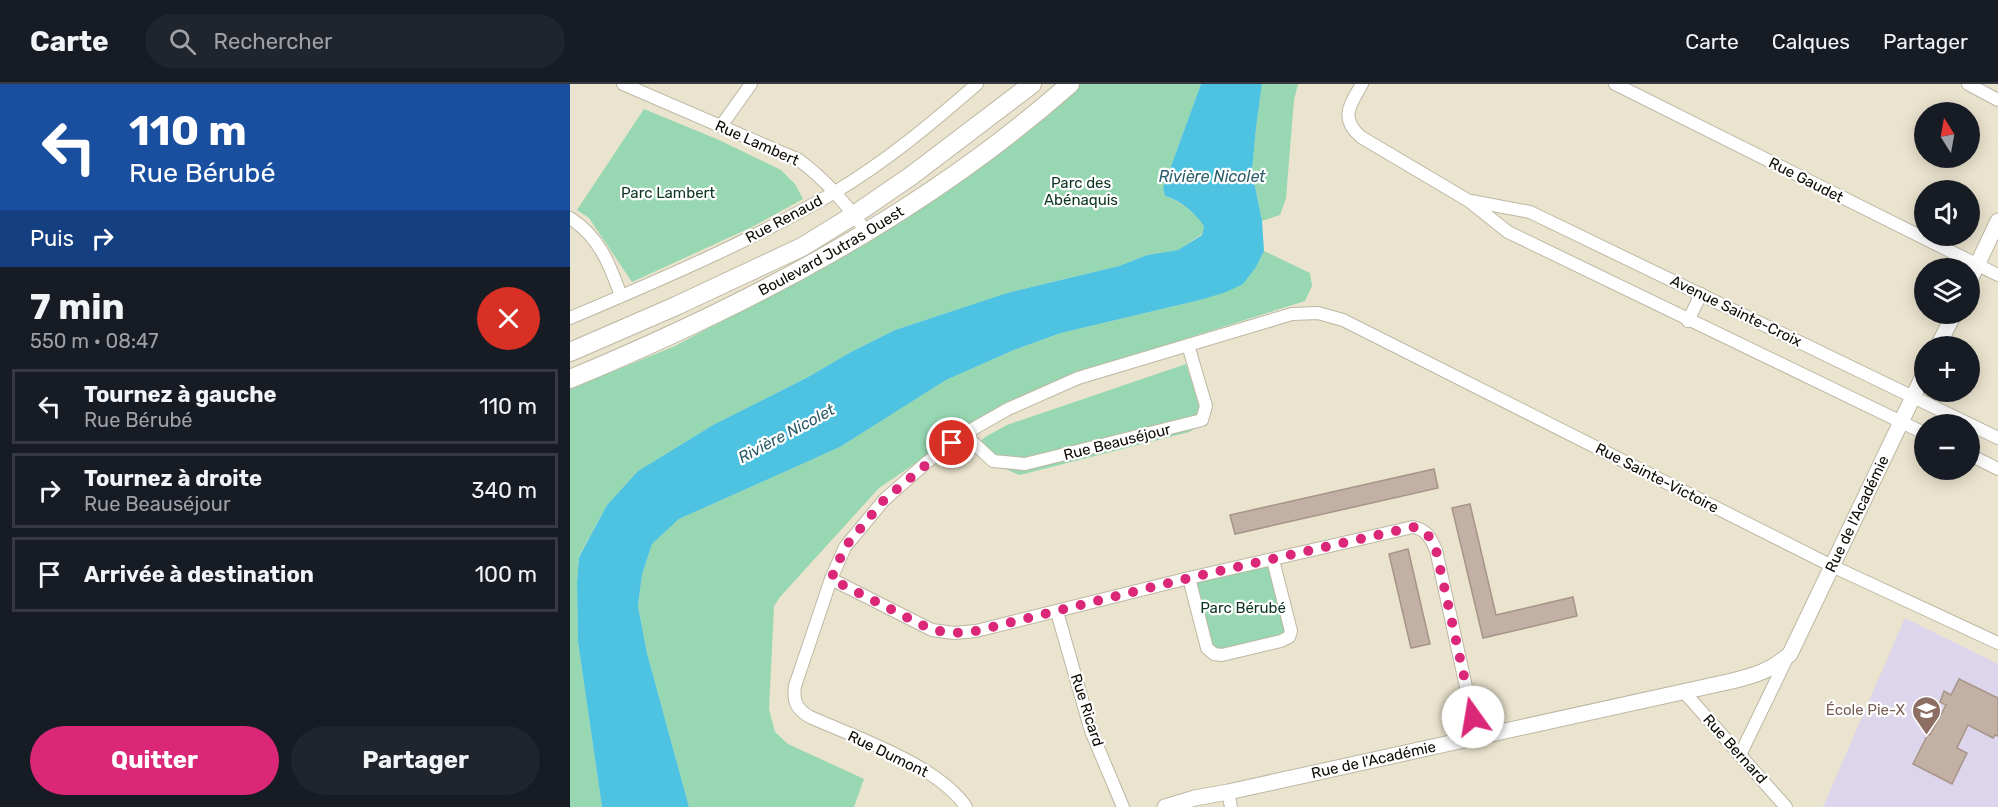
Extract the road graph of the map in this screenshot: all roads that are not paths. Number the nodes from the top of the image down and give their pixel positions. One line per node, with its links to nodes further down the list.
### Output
1 (623, 84): 10 (street, Rue Lambert)
2 (751, 84): 10 (street)
3 (977, 84): 11 (street, Rue Renaud)
4 (1032, 84): 13 (main road, Boulevard Jutras Ouest)
5 (1070, 84): 16 (main road, Boulevard Jutras Ouest)
6 (1362, 84): 12 (street, Avenue Sainte-Croix)
7 (1615, 84): 17 (street, Rue Gaudet)
8 (1968, 84): 9 (street)
9 (1998, 100)
10 (721, 126): 11 (street, Rue Lambert)
11 (836, 191): 13 (street, Rue Lambert); 22 (street, Rue Renaud)
12 (1469, 201): 21 (street, Avenue Sainte-Croix); 24 (street, Avenue Sainte-Croix)
13 (854, 215): 16 (street, Rue Lambert); 26 (main road, Boulevard Jutras Ouest)
14 (570, 218): 22 (street)
15 (1998, 221): 18 (street)
16 (867, 233): 27 (main road, Boulevard Jutras Ouest)
17 (1963, 258)
18 (1980, 259)
19 (1980, 266): 20 (street, Rue Gaudet)
20 (1998, 275)
21 (1701, 294): 24 (street); 28 (street, Avenue Sainte-Croix)
22 (621, 296): 23 (street, Rue Renaud)
23 (570, 318)
24 (1688, 321): 29 (street, Avenue Sainte-Croix)
25 (1188, 345): 31 (street); 31 (street, Rue Beauséjour); 36 (street, Rue Sainte-Victoire)
26 (570, 352)
27 (570, 379)
28 (1913, 397): 29 (street, Rue de l'Académie); 32 (street, Avenue Sainte-Croix)
29 (1901, 422): 30 (street, Avenue Sainte-Croix); 36 (street, Rue de l'Académie)
30 (1914, 429)
31 (964, 434): 38 (street)
32 (1998, 438)
33 (1980, 460): 34 (street)
34 (1998, 469)
35 (1273, 560): 37 (street); 37 (street); 43 (street)
36 (1832, 566): 40 (street, Rue Sainte-Victoire); 41 (street, Rue de l'Académie)
37 (1189, 578): 39 (street)
38 (831, 579): 39 (street); 46 (street, Rue Dumont)
39 (1057, 612): 47 (street, Rue Ricard)
40 (1998, 643)
41 (1790, 654): 42 (street, Rue de l'Académie); 44 (street, Rue de l'Académie)
42 (1684, 692): 43 (street, Rue de l'Académie); 44 (street, Rue Bernard)
43 (1477, 737): 45 (street, Rue de l'Académie)
44 (1740, 754): 49 (street, Rue Bernard)
45 (1230, 800): 48 (street, Rue de l'Académie)
46 (966, 807)
47 (1123, 807)
48 (1165, 807)
49 (1786, 807)

